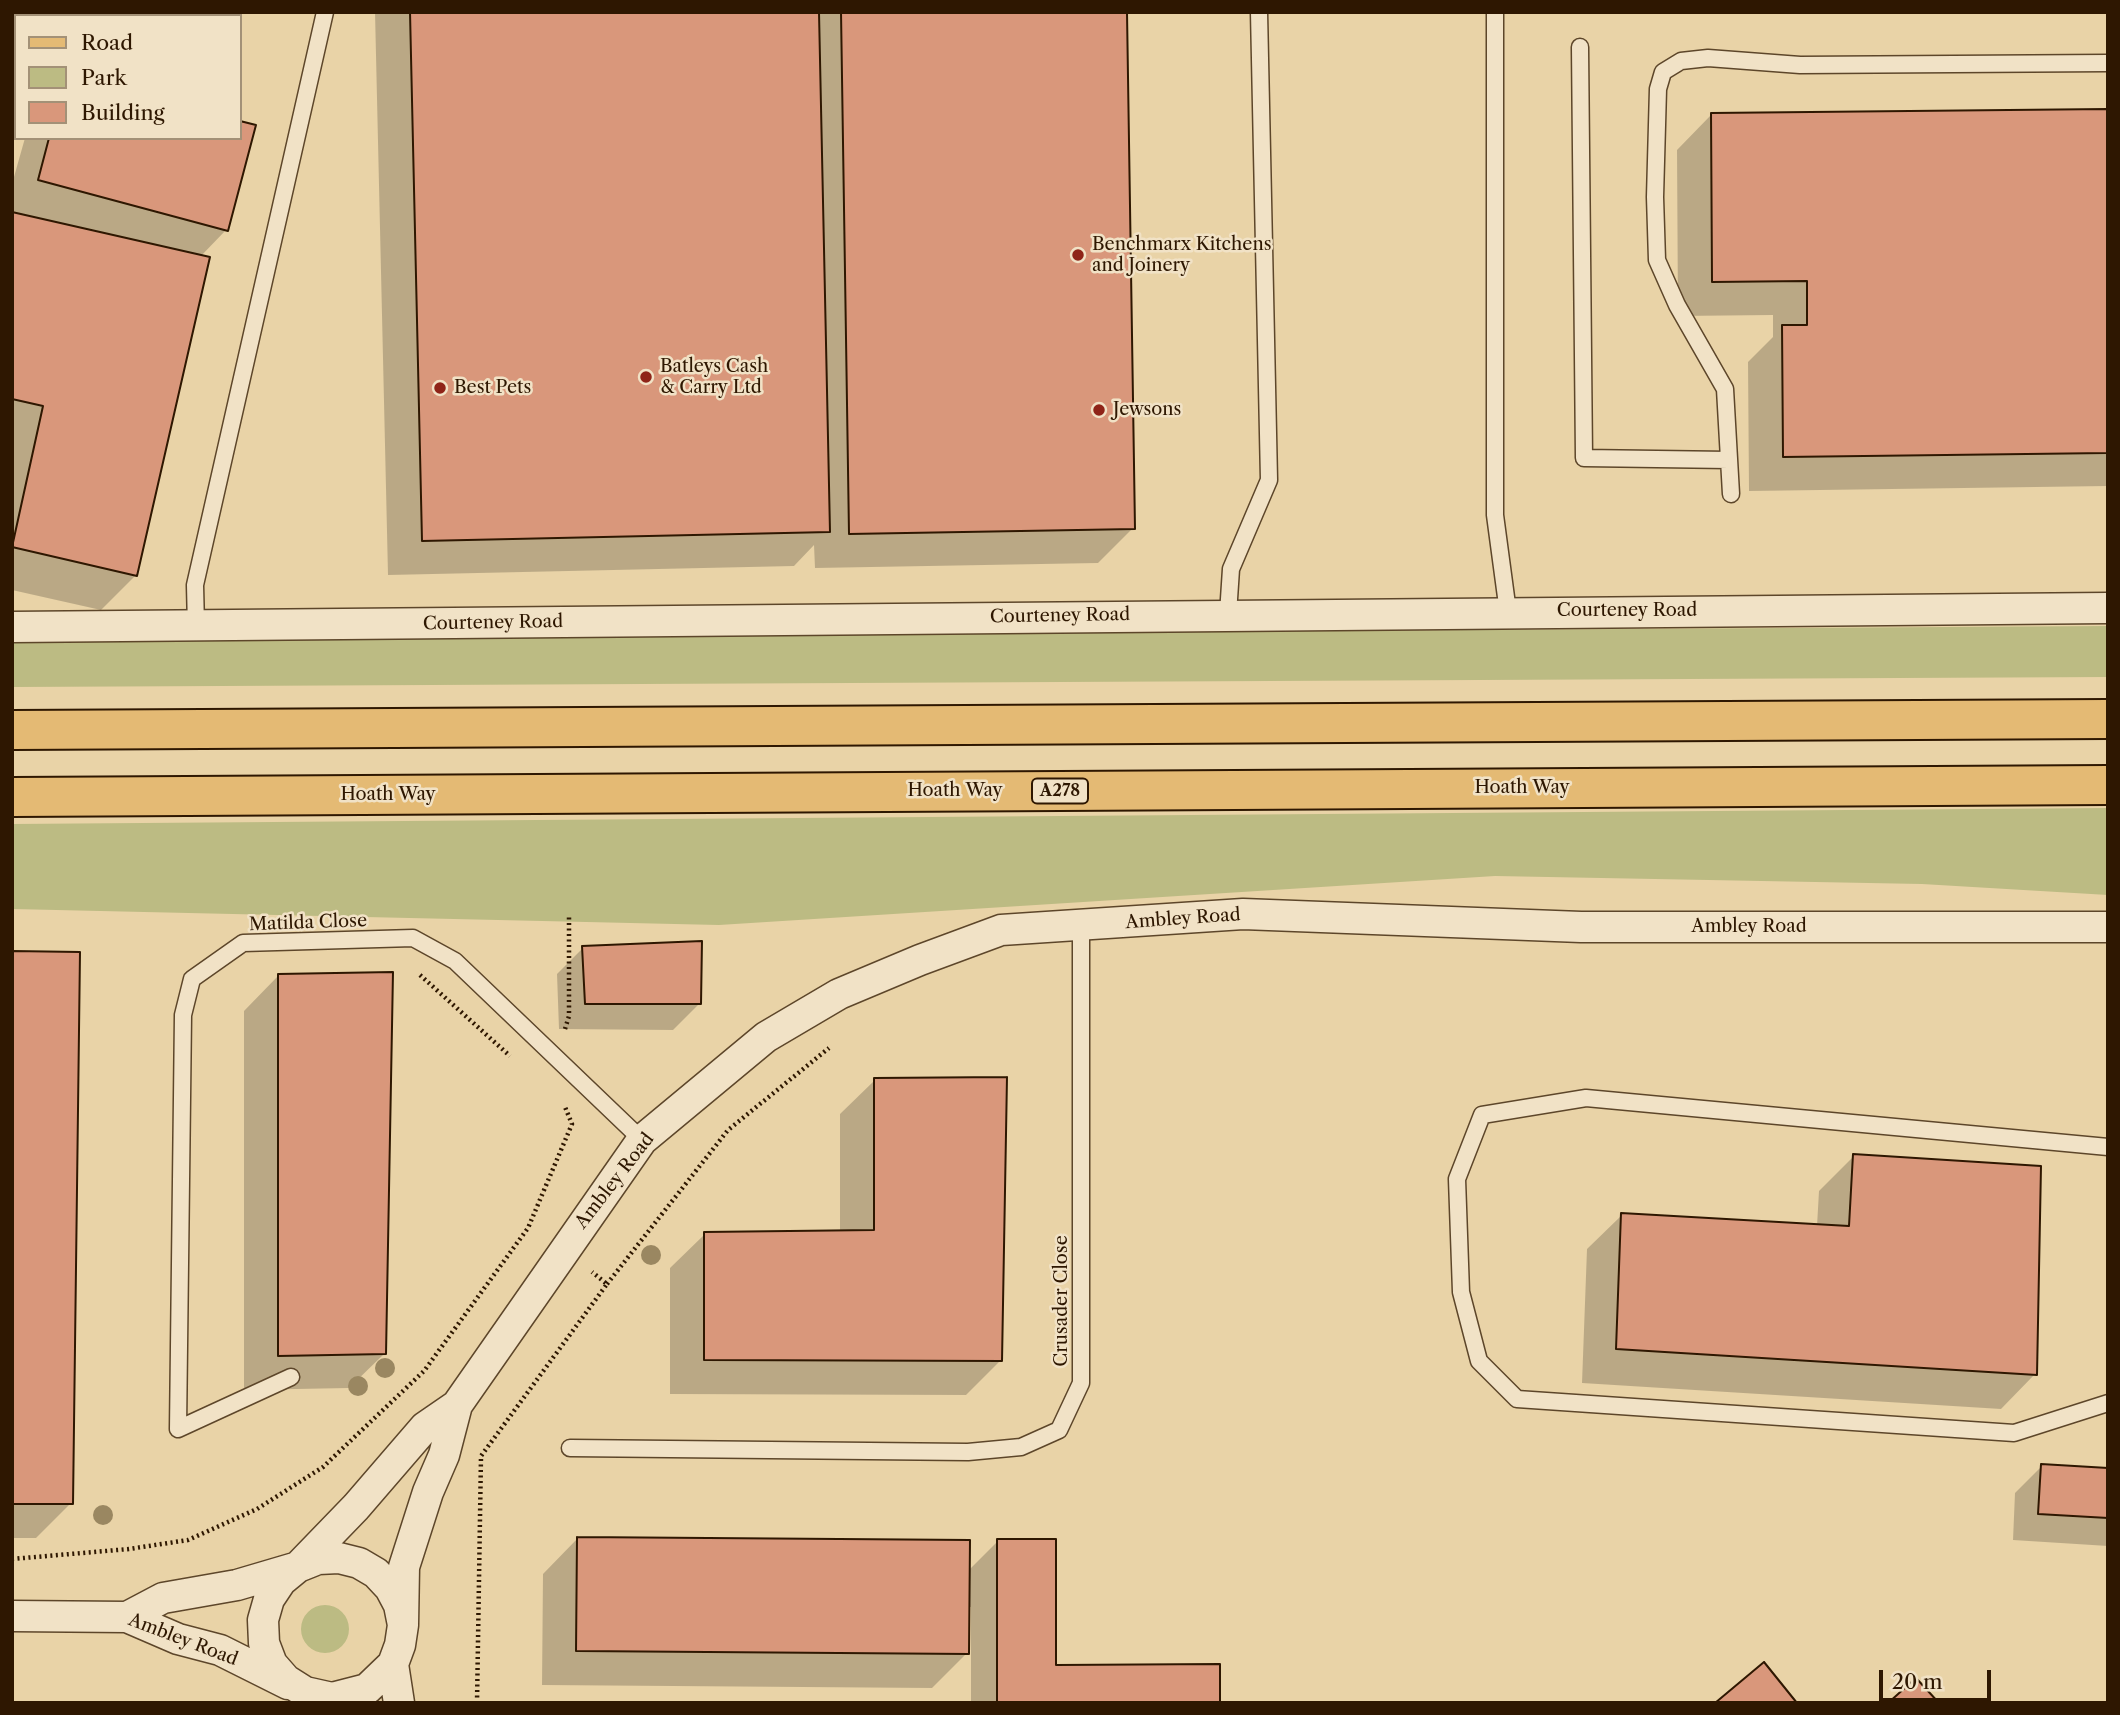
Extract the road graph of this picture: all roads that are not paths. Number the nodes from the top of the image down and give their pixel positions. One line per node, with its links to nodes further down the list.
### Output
1 (325, 12): 12 (lane)
2 (1259, 12): 10 (lane)
3 (1495, 12): 9 (lane)
4 (1580, 47): 6 (lane)
5 (2108, 63): 6 (lane)
6 (1729, 460): 7 (lane)
7 (1731, 494)
8 (2108, 608): 9 (street, Courteney Road)
9 (1508, 612): 10 (street, Courteney Road)
10 (1228, 614): 12 (street, Courteney Road)
11 (12, 627): 12 (street, Courteney Road)
12 (195, 627)
13 (2108, 719): 14 (main road)
14 (12, 730)
15 (2108, 785): 16 (main road, Hoath Way / A278)
16 (12, 797)
17 (1081, 925): 18 (street, Ambley Road); 19 (street, Ambley Road); 24 (lane, Crusader Close)
18 (2108, 927)
19 (642, 1140): 21 (lane, Matilda Close); 23 (street, Ambley Road)
20 (2108, 1147): 22 (lane)
21 (291, 1377)
22 (2108, 1403)
23 (457, 1405): 25 (street, Ambley Road); 28 (street, Ambley Road)
24 (570, 1448)
25 (298, 1567): 27 (street); 28 (street); 30 (street)
26 (12, 1616): 27 (street, Ambley Road)
27 (127, 1617): 30 (street, Ambley Road)
28 (402, 1625): 29 (street)
29 (393, 1664): 30 (street); 31 (street)
30 (313, 1697)
31 (399, 1703)

